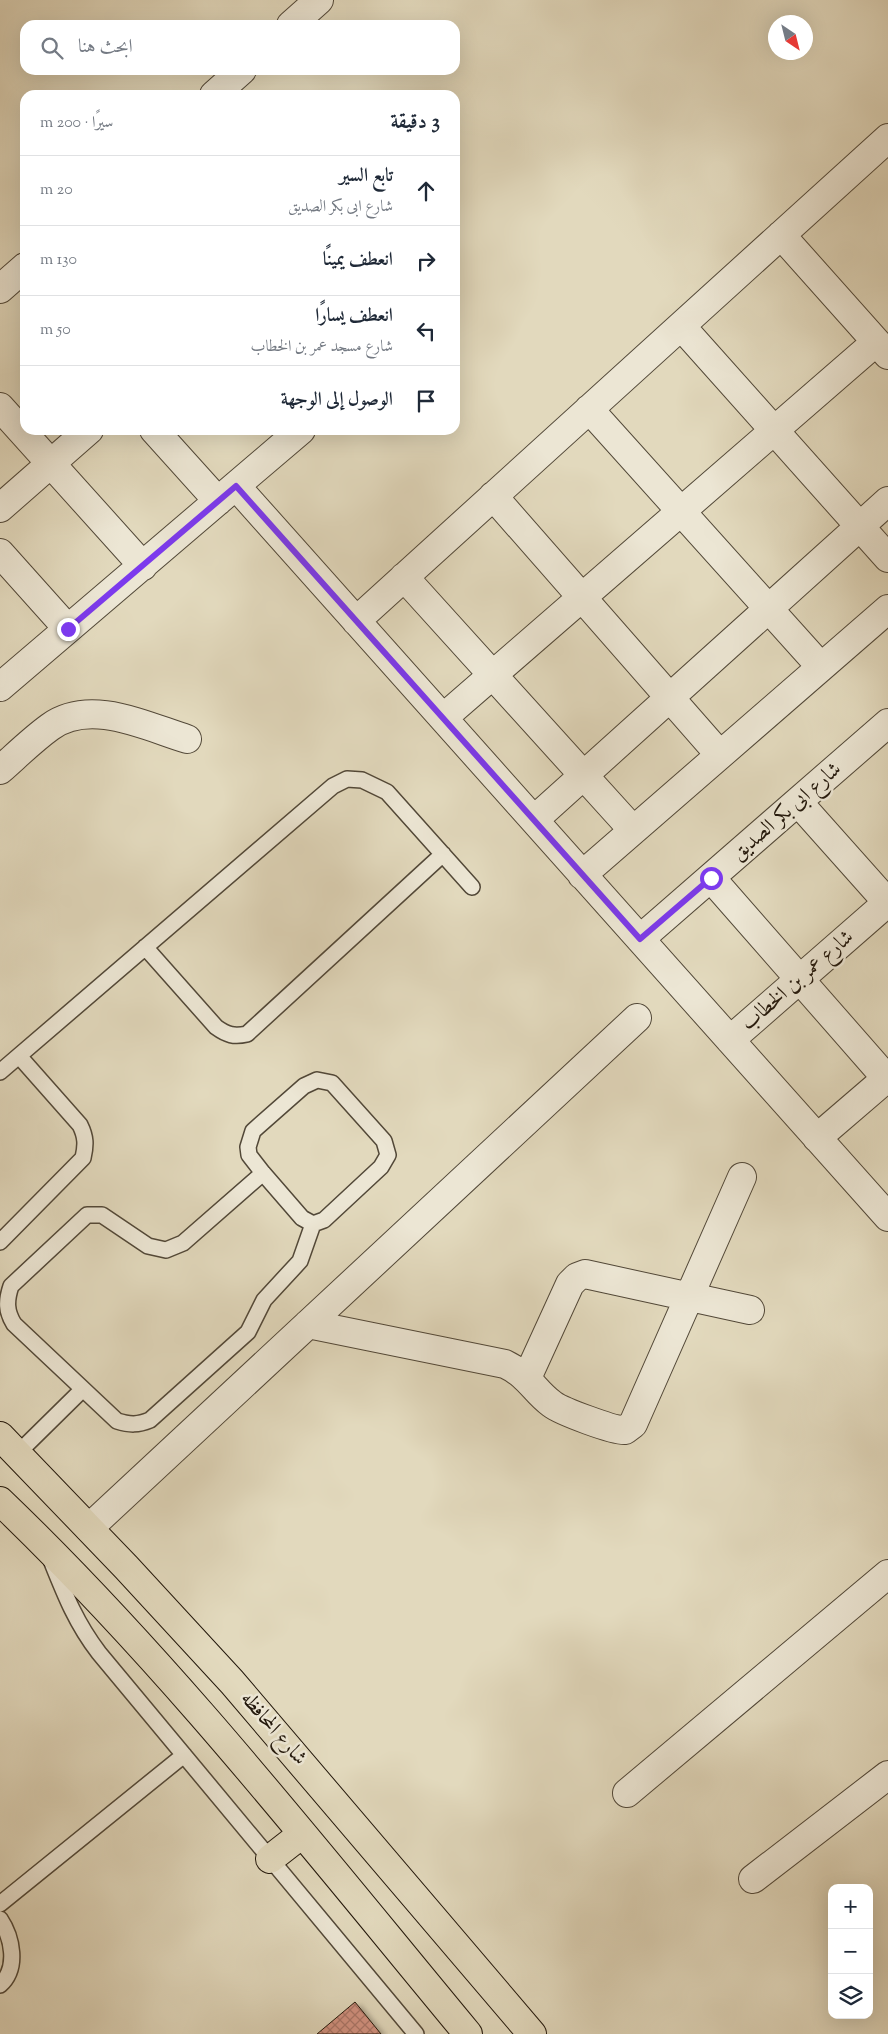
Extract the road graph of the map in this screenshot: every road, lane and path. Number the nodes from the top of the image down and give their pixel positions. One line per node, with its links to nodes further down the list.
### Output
1 (319, 0): 2 (street)
2 (297, 20)
3 (236, 75): 4 (street)
4 (220, 90)
5 (888, 138): 6 (street)
6 (781, 235): 7 (street); 8 (street)
7 (681, 326): 10 (street); 12 (street)
8 (882, 349): 12 (street)
9 (0, 407): 11 (street)
10 (589, 409): 19 (street); 22 (street)
11 (20, 429)
12 (774, 431): 22 (street); 23 (street)
13 (26, 435): 17 (street)
14 (82, 435): 17 (street)
15 (160, 435): 18 (street)
16 (295, 435): 18 (street)
17 (51, 463): 21 (street); 26 (street)
18 (227, 494): 26 (street); 31 (street)
19 (493, 496): 27 (street); 28 (street)
20 (888, 501): 23 (street)
21 (0, 508)
22 (681, 512): 28 (street); 29 (street)
23 (860, 526): 25 (street); 29 (street)
24 (0, 553): 32 (street)
25 (888, 558)
26 (142, 566): 32 (street)
27 (404, 577): 31 (street); 34 (street)
28 (582, 598): 34 (street); 36 (street)
29 (768, 609): 33 (street); 36 (street)
30 (888, 609): 33 (street)
31 (356, 621): 37 (street)
32 (68, 629): 35 (street)
33 (821, 667): 40 (street)
34 (492, 675): 37 (street); 42 (street)
35 (0, 687)
36 (670, 698): 40 (street); 42 (street)
37 (443, 718): 44 (street)
38 (887, 725): 43 (street, شارع ابى بكر الصديق)
39 (187, 739): 41 (street)
40 (720, 755): 45 (street)
41 (0, 770)
42 (583, 775): 44 (street); 45 (street)
43 (798, 802): 48 (street, شارع ابى بكر الصديق); 50 (street)
44 (534, 820): 47 (street)
45 (633, 830): 47 (street)
46 (443, 854): 49 (lane); 52 (lane); 52 (lane)
47 (582, 875): 51 (street)
48 (711, 878): 51 (street, شارع ابى بكر الصديق); 53 (street)
49 (472, 887)
50 (888, 903): 53 (street, شارع عمر بن الخطاب)
51 (640, 939): 55 (street)
52 (145, 947): 56 (lane)
53 (799, 979): 55 (street, شارع عمر بن الخطاب); 58 (street)
54 (637, 1018): 67 (street)
55 (730, 1040): 59 (street)
56 (19, 1056): 57 (lane); 64 (lane)
57 (0, 1072)
58 (888, 1079): 59 (street)
59 (817, 1138): 62 (street)
60 (262, 1173): 63 (lane); 63 (lane); 69 (lane)
61 (742, 1177): 65 (street)
62 (888, 1217)
63 (313, 1224): 69 (lane)
64 (0, 1242)
65 (690, 1296): 66 (street); 68 (street); 68 (street)
66 (750, 1310)
67 (308, 1324): 68 (street); 72 (street)
68 (528, 1378)
69 (83, 1389): 70 (lane)
70 (8, 1445): 72 (main road, شارع المحافظه)
71 (0, 1501): 73 (main road, شارع المحافظه)
72 (89, 1528): 86 (main road, شارع المحافظه)
73 (45, 1544): 75 (lane); 78 (main road, شارع المحافظه)
74 (888, 1574): 77 (street)
75 (184, 1755): 79 (lane); 81 (lane)
76 (888, 1775): 80 (street)
77 (627, 1793)
78 (302, 1834): 79 (main road); 85 (main road, شارع المحافظه)
79 (270, 1859): 84 (lane)
80 (753, 1879)
81 (0, 1904)
82 (0, 1918): 83 (lane)
83 (0, 1984)
84 (416, 2034)
85 (468, 2034)
86 (532, 2034)

